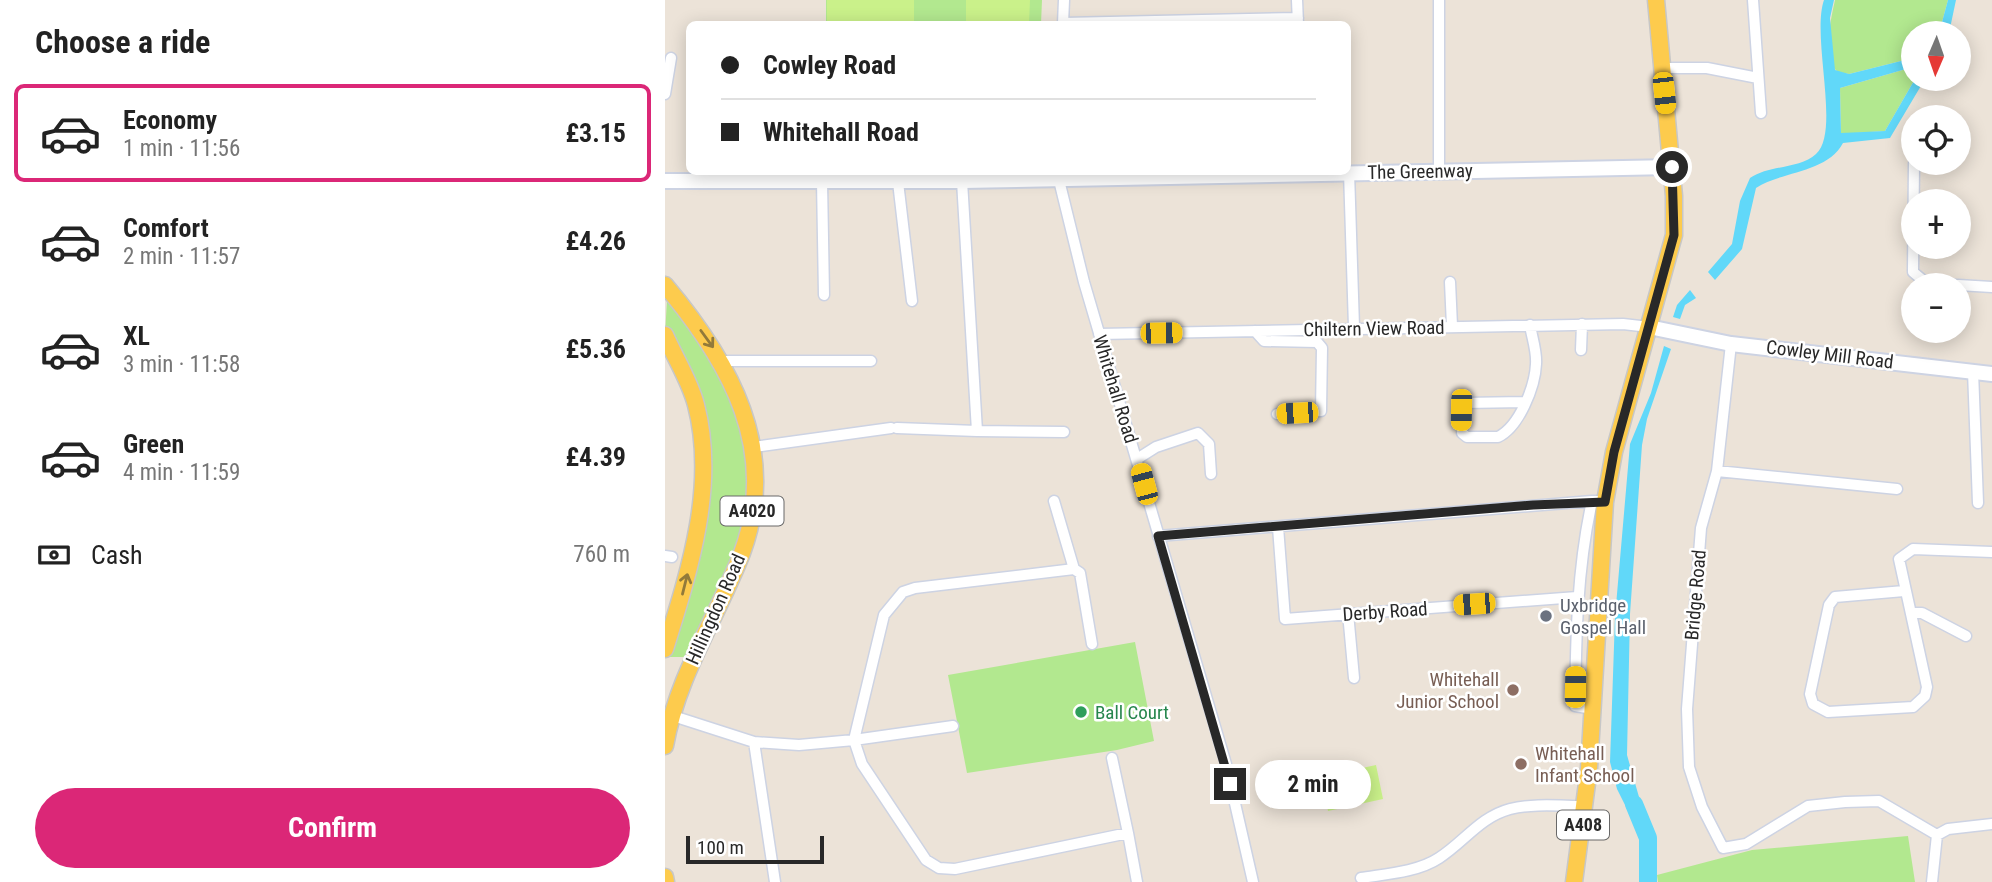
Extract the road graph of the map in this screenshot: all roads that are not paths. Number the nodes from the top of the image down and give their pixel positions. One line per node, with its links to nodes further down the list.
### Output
1 (1064, 0): 6 (street)
2 (1297, 0): 7 (street)
3 (1439, 0): 14 (street)
4 (1657, 0): 9 (main road, A408)
5 (1753, 0): 10 (street)
6 (1063, 21)
7 (1298, 21)
8 (671, 58): 11 (street)
9 (1662, 68): 10 (street); 13 (main road, A408)
10 (1758, 78): 12 (street)
11 (665, 94)
12 (1761, 113)
13 (1672, 167): 14 (street, The Greenway); 36 (main road, A408)
14 (1439, 171): 15 (street, The Greenway)
15 (1351, 172)
16 (1057, 175): 22 (street, The Greenway); 38 (street, Whitehall Road)
17 (1349, 175): 35 (street)
18 (1914, 175): 23 (street)
19 (665, 181): 20 (street, The Greenway)
20 (822, 181): 21 (street, The Greenway); 28 (street)
21 (898, 181): 22 (street, The Greenway); 30 (street)
22 (962, 181): 48 (street)
23 (1914, 273)
24 (1450, 282): 34 (street)
25 (665, 285): 31 (main road, Hillingdon Road / A4020)
26 (1971, 286): 27 (street)
27 (1992, 288)
28 (824, 295)
29 (665, 301): 31 (main road)
30 (912, 302)
31 (684, 308): 43 (main road, Hillingdon Road / A4020, one-way to 43)
32 (1582, 324): 33 (street, Chiltern View Road); 36 (street, Chiltern View Road); 41 (street)
33 (1530, 325): 34 (street, Chiltern View Road); 46 (street)
34 (1452, 326): 35 (street, Chiltern View Road)
35 (1354, 327): 37 (street, Chiltern View Road)
36 (1660, 329): 40 (street, Cowley Mill Road); 56 (main road, A408)
37 (1255, 331): 38 (street, Chiltern View Road); 47 (street)
38 (1099, 334): 51 (street, Whitehall Road)
39 (665, 335): 68 (main road, Hillingdon Road / A4020, one-way to 39)
40 (1731, 344): 44 (street, Cowley Mill Road); 52 (street, Bridge Road)
41 (1581, 350)
42 (870, 360): 43 (street)
43 (722, 361): 50 (main road, Hillingdon Road / A4020)
44 (1973, 371): 45 (street, Cowley Mill Road); 57 (street)
45 (1992, 374)
46 (1524, 402): 46 (street)
47 (1277, 414)
48 (977, 431): 49 (street); 50 (street)
49 (1064, 432)
50 (754, 447): 71 (main road, Hillingdon Road / A4020)
51 (1137, 459): 53 (street); 59 (street, Whitehall Road)
52 (1717, 471): 54 (street); 80 (street, Bridge Road)
53 (1211, 474)
54 (1897, 489)
55 (1054, 501): 61 (street)
56 (1598, 501): 58 (street); 63 (street); 70 (main road, A408)
57 (1978, 503)
58 (1278, 527): 59 (street); 64 (street, Derby Road)
59 (1158, 536): 86 (street, Whitehall Road)
60 (1992, 552): 62 (street)
61 (1074, 569): 67 (street); 73 (street)
62 (1904, 591): 65 (street); 65 (street)
63 (1577, 597): 64 (street, Derby Road); 70 (street)
64 (1348, 613): 69 (street)
65 (1911, 613): 66 (street)
66 (1966, 636)
67 (1093, 644)
68 (665, 649)
69 (1355, 678)
70 (1593, 709): 77 (main road, A408)
71 (670, 715): 74 (street); 75 (main road, Hillingdon Road / A4020)
72 (953, 726): 73 (street)
73 (854, 740): 74 (street); 79 (street)
74 (754, 742): 84 (street)
75 (665, 746)
76 (1112, 758): 79 (street)
77 (1585, 806): 82 (street); 87 (main road, A408)
78 (1992, 824): 80 (street)
79 (1128, 833): 85 (street)
80 (1937, 835): 88 (street)
81 (665, 877): 83 (main road)
82 (1361, 878)
83 (666, 882)
84 (775, 882)
85 (1137, 882)
86 (1253, 882)
87 (1574, 882)
88 (1933, 882)

